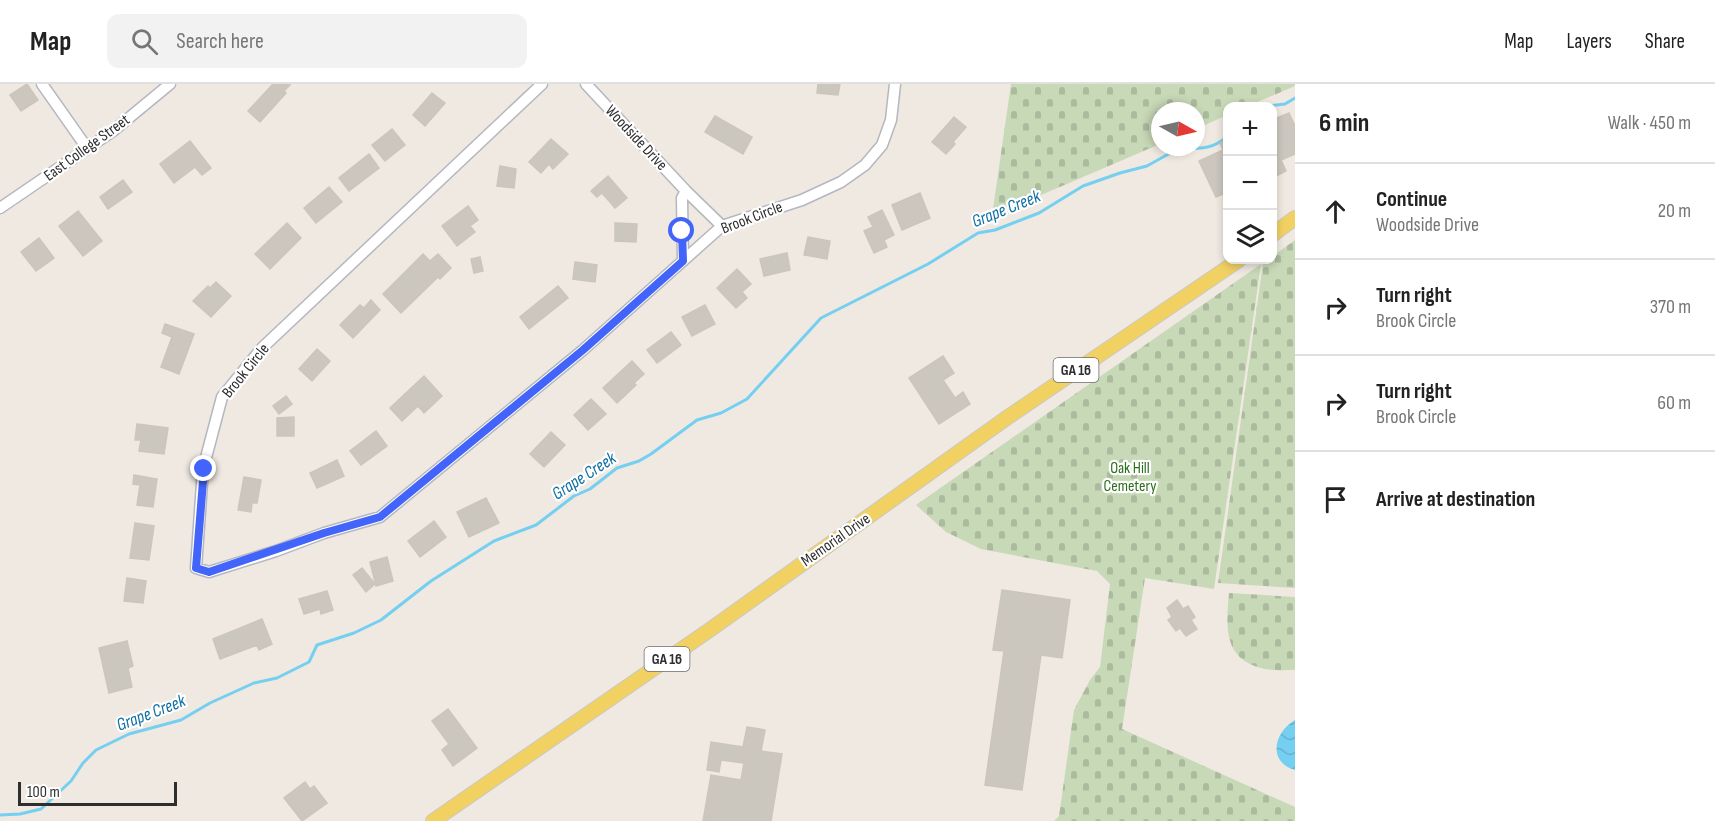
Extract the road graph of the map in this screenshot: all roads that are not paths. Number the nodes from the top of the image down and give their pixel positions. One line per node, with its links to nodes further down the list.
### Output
1 (42, 84): 6 (street)
2 (170, 84): 6 (street, East College Street)
3 (542, 84): 12 (street, Brook Circle)
4 (586, 84): 7 (street, Woodside Drive)
5 (895, 84): 10 (street, Brook Circle)
6 (87, 148): 8 (street, East College Street)
7 (686, 191): 10 (street, Woodside Drive); 12 (street)
8 (0, 208)
9 (1295, 218): 11 (main road)
10 (722, 226): 12 (street, Brook Circle)
11 (1277, 231)
12 (683, 261)
13 (1233, 264): 14 (main road, Memorial Drive / GA 16)
14 (433, 821)

